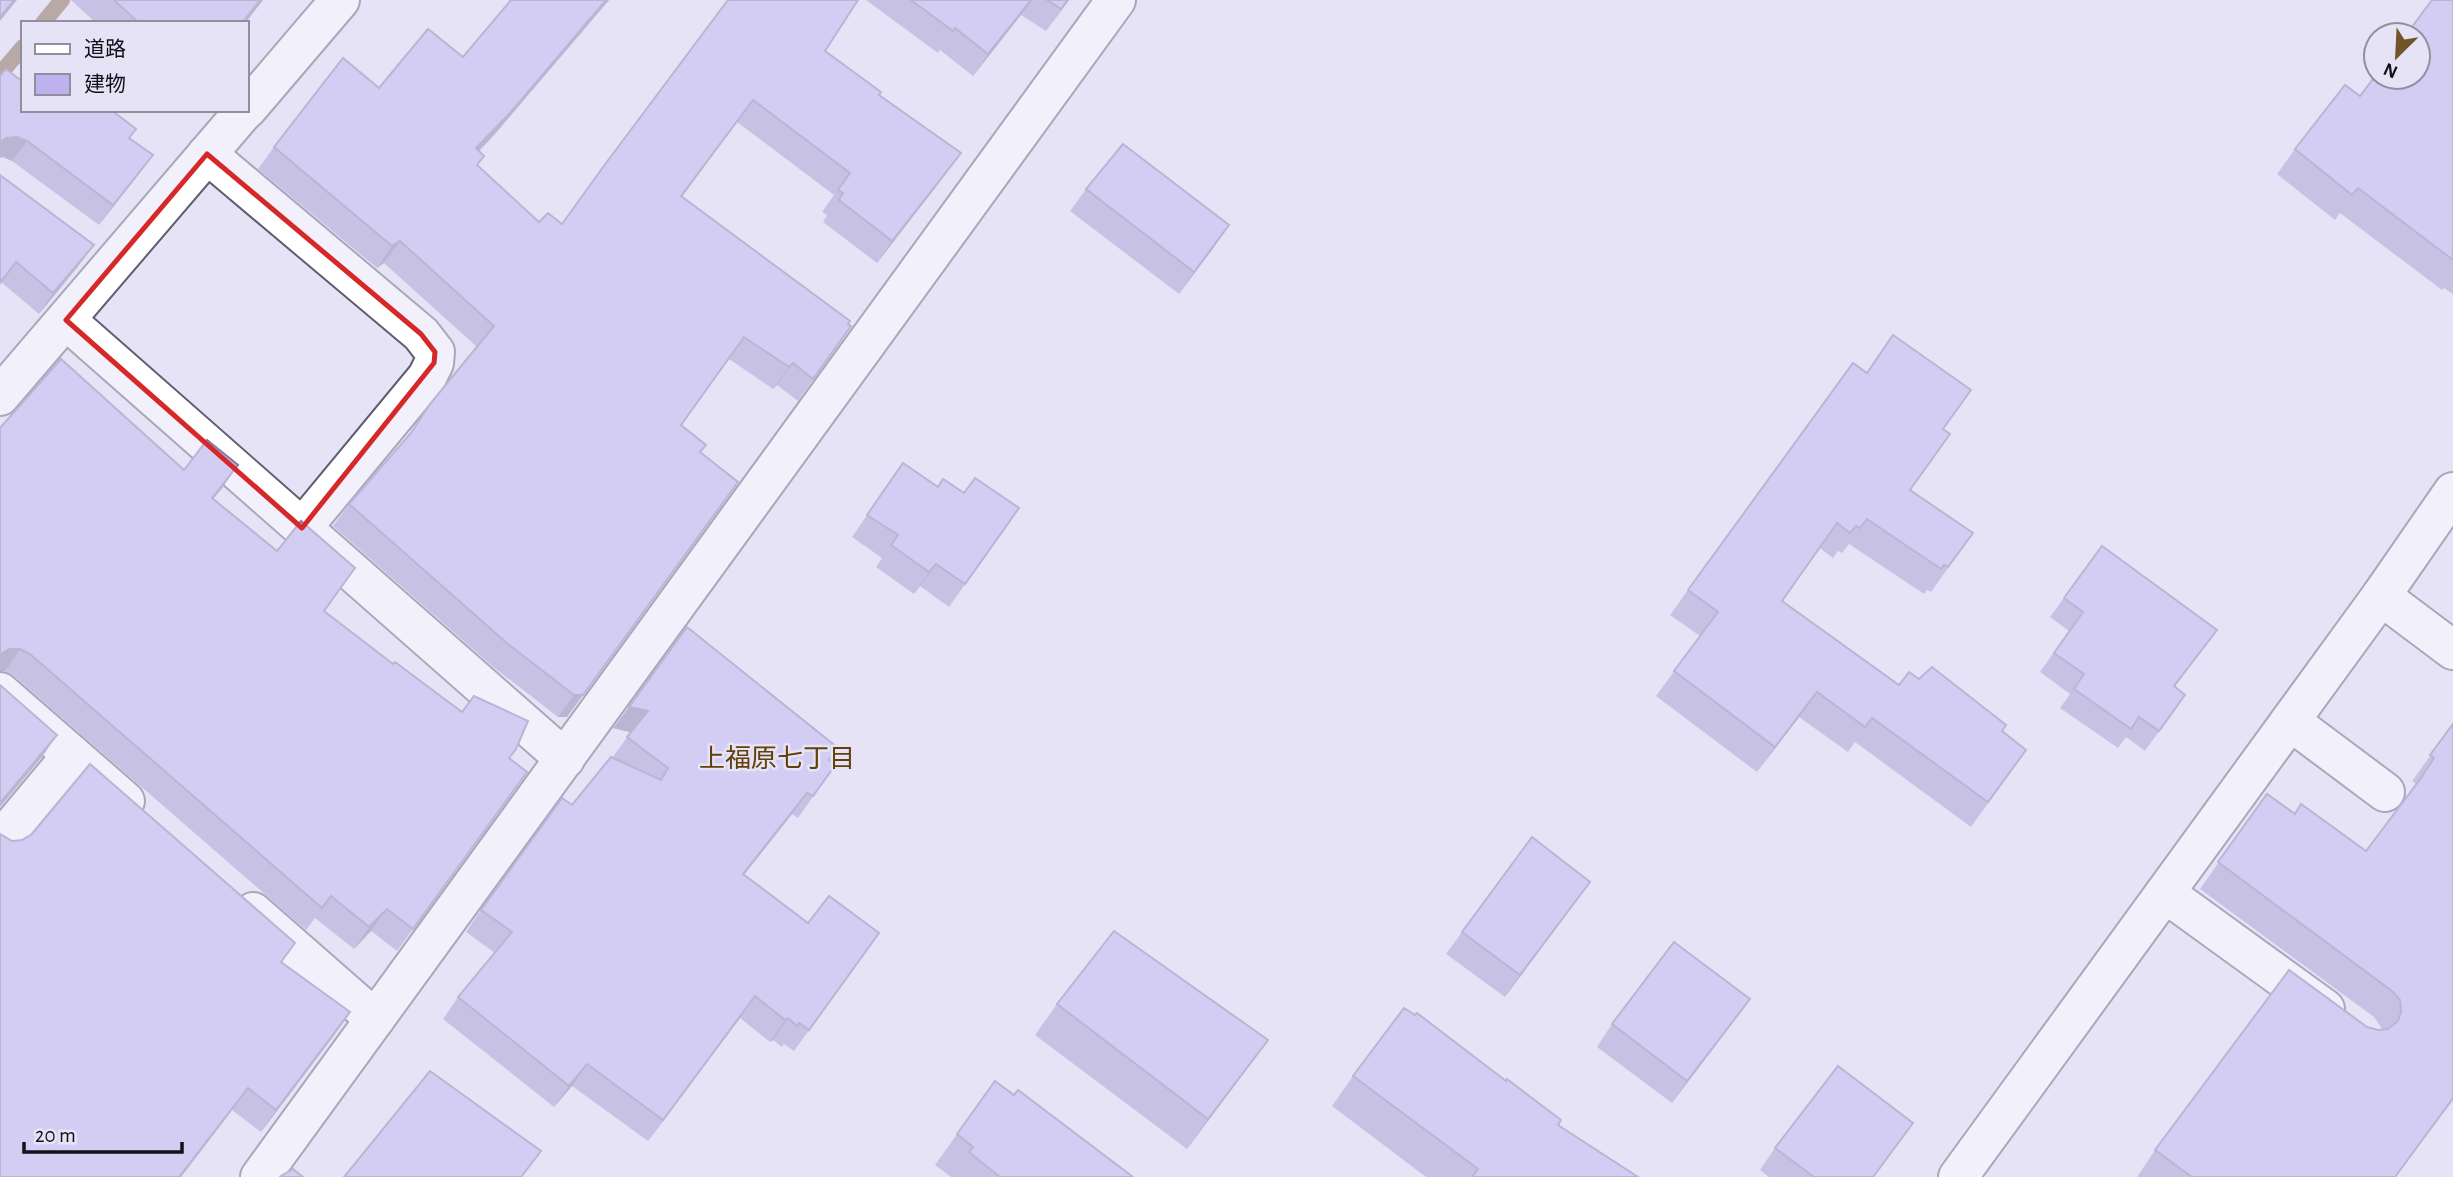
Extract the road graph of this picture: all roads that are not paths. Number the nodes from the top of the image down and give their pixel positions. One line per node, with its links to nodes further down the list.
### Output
1 (340, 0): 3 (street)
2 (1116, 0): 17 (street)
3 (248, 107)
4 (243, 112): 5 (street)
5 (207, 154): 7 (street); 11 (street)
6 (82, 240): 7 (street)
7 (113, 263): 8 (street)
8 (66, 320): 9 (street); 11 (street)
9 (0, 396)
10 (2453, 492): 12 (street)
11 (302, 528): 17 (street)
12 (2381, 596): 13 (street); 15 (street)
13 (2453, 650)
14 (0, 692): 16 (street)
15 (2290, 721): 18 (street); 22 (street)
16 (72, 755): 19 (street); 20 (street)
17 (565, 759): 23 (street)
18 (2385, 792)
19 (156, 828)
20 (0, 841)
21 (229, 891): 23 (street)
22 (2165, 893): 24 (street); 26 (street)
23 (375, 1019): 25 (street)
24 (2350, 1027)
25 (260, 1177)
26 (1958, 1177)

